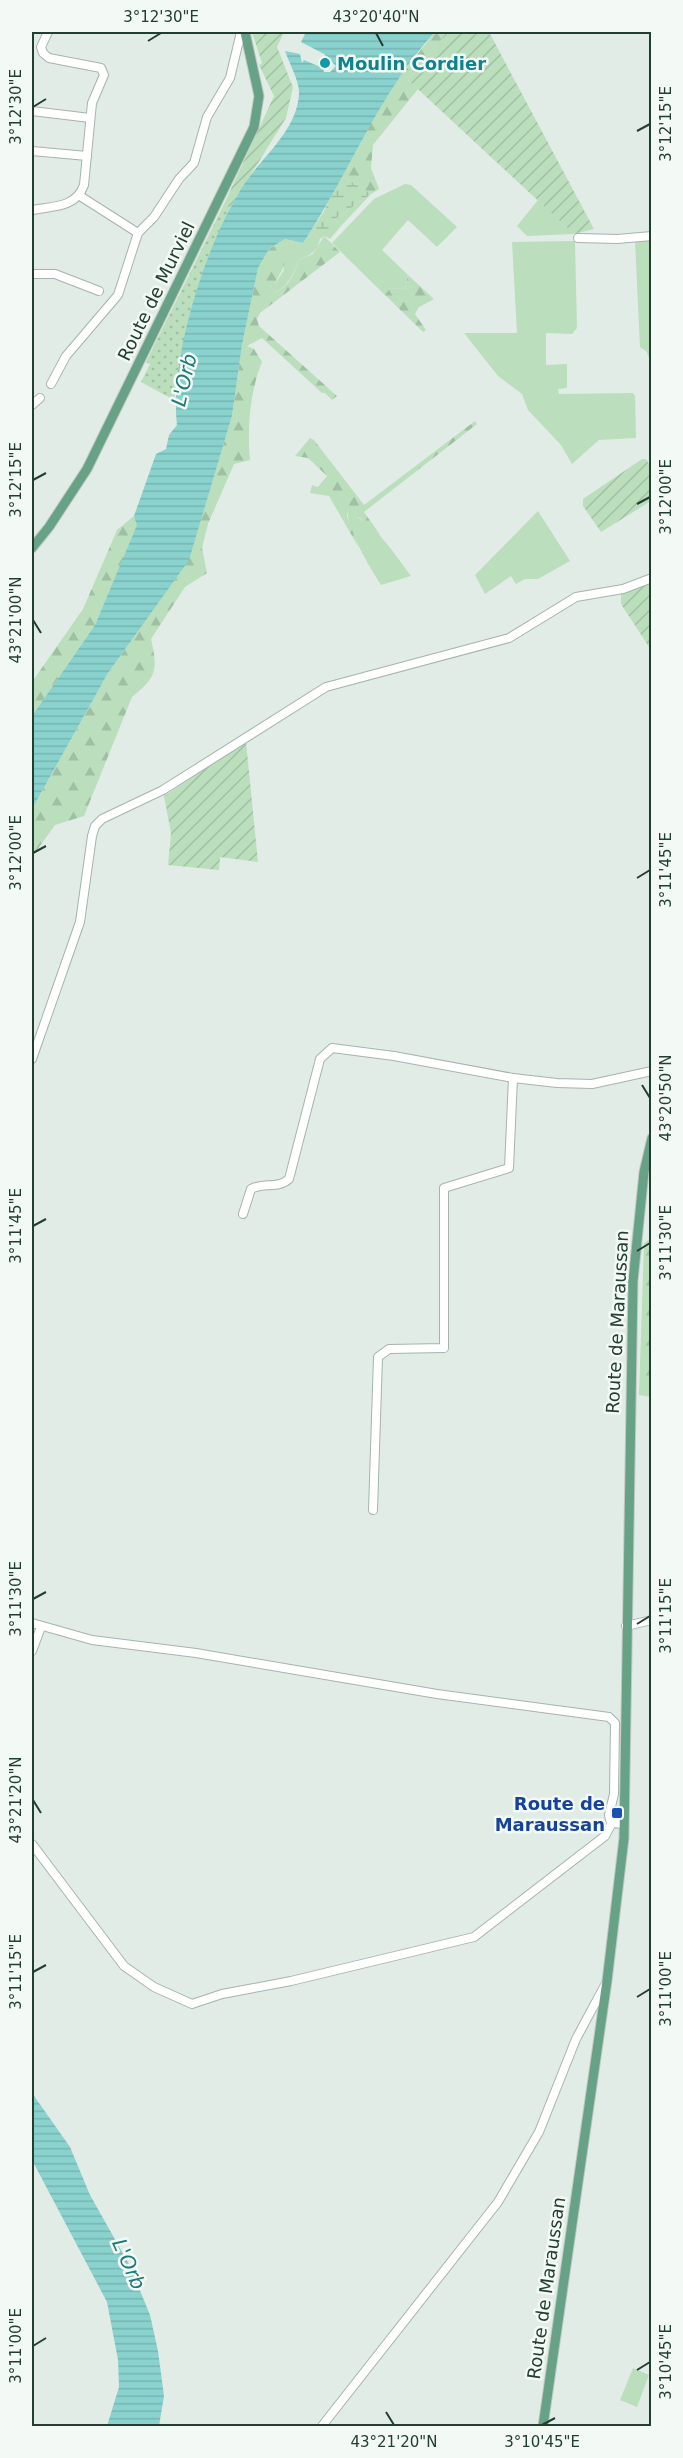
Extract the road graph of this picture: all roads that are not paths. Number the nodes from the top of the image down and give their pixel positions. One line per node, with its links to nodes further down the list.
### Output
1 (48, 32): 4 (street)
2 (243, 32): 9 (street); 17 (main road, Route de Murviel)
3 (32, 111): 4 (street)
4 (90, 118): 6 (street)
5 (32, 151): 6 (street)
6 (87, 156): 7 (street)
7 (80, 196): 8 (street); 9 (street)
8 (32, 210)
9 (138, 233): 14 (street)
10 (651, 236): 11 (street)
11 (578, 238)
12 (32, 274): 13 (street)
13 (99, 291)
14 (51, 384)
15 (40, 398): 16 (street)
16 (32, 405)
17 (32, 548)
18 (651, 578): 19 (street)
19 (32, 1059)
20 (651, 1071): 21 (street)
21 (513, 1078): 25 (street); 26 (street)
22 (651, 1137): 24 (main road, Route de Maraussan)
23 (651, 1157): 24 (main road, Route de Maraussan)
24 (643, 1185): 29 (main road, Route de Maraussan)
25 (243, 1214)
26 (373, 1510)
27 (651, 1620): 29 (street)
28 (32, 1623): 30 (street)
29 (626, 1626): 33 (main road, Route de Maraussan)
30 (41, 1627): 31 (street); 32 (street)
31 (32, 1651)
32 (611, 1824): 33 (street); 34 (street)
33 (624, 1824): 35 (main road, Route de Maraussan)
34 (32, 1844)
35 (607, 1981): 36 (street); 37 (main road, Route de Maraussan)
36 (322, 2427)
37 (543, 2427)

